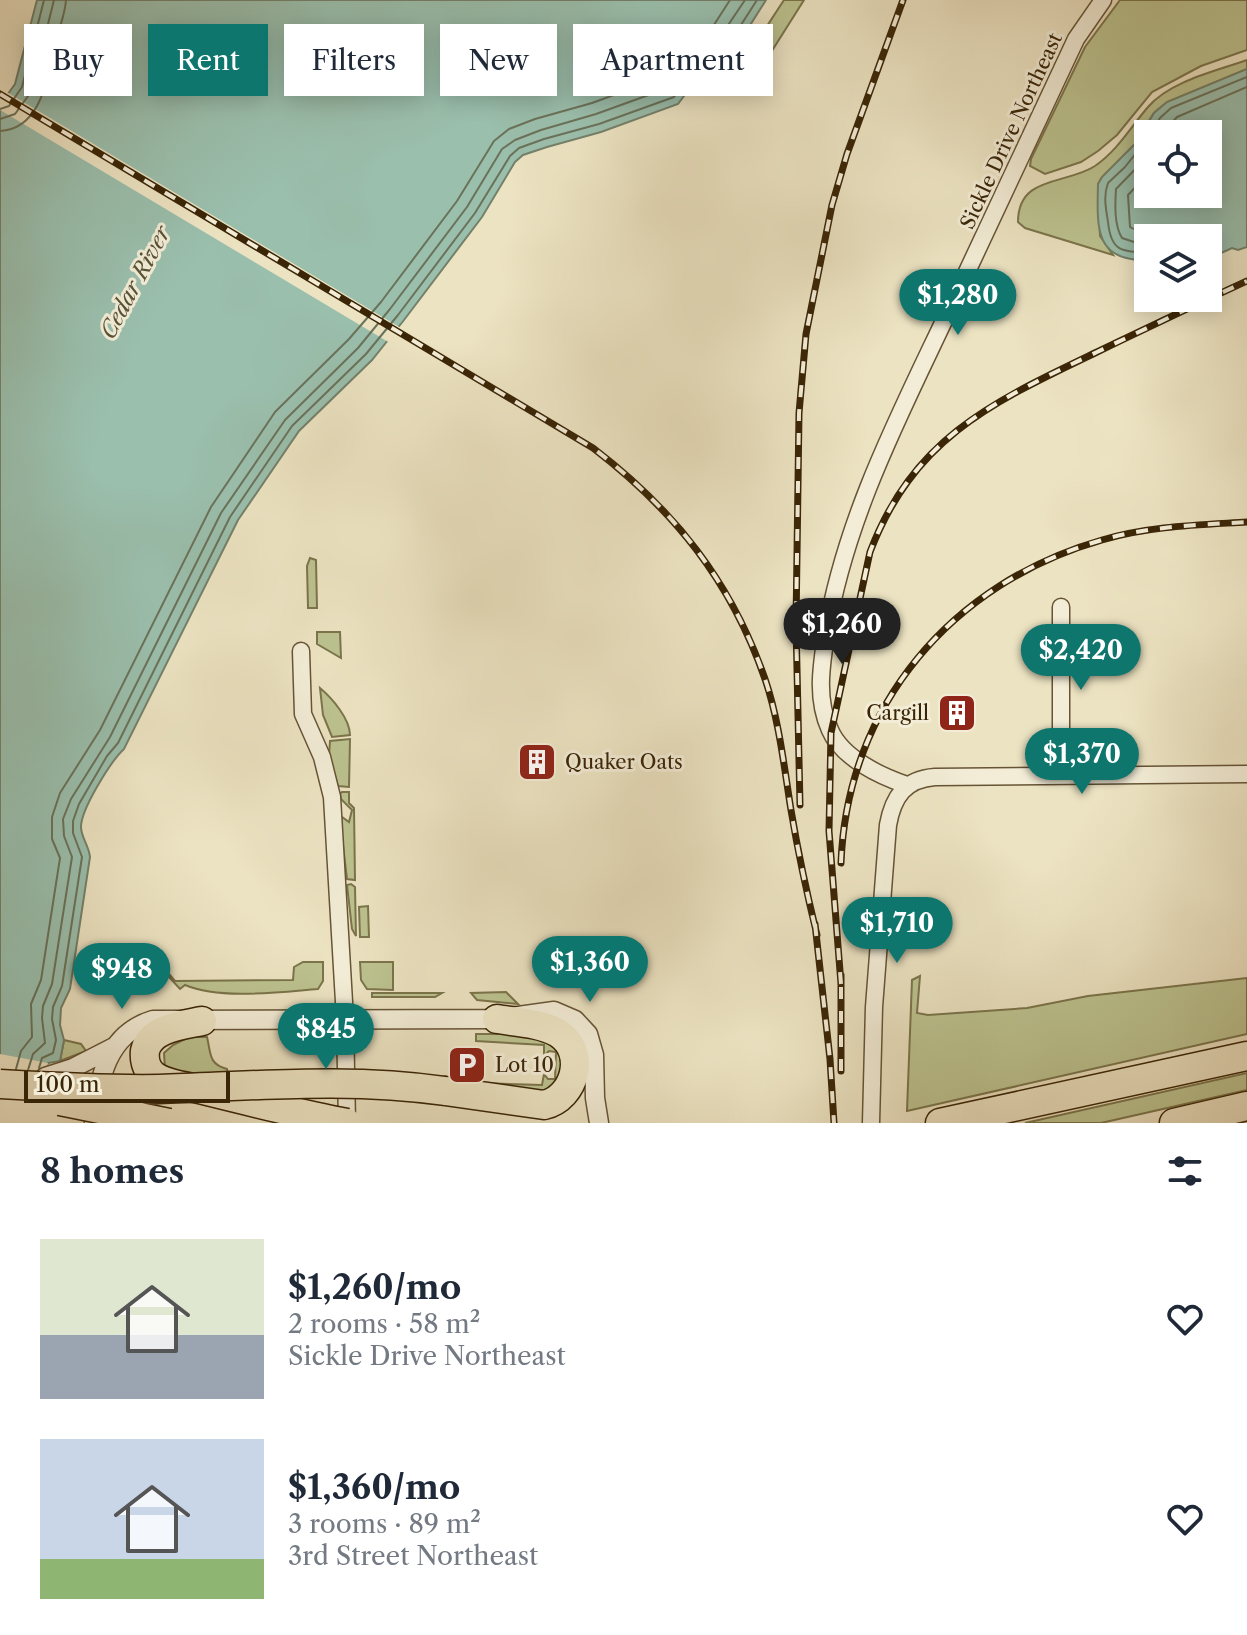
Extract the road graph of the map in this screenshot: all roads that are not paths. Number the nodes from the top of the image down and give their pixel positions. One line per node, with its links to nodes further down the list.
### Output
1 (1103, 0): 6 (street, Sickle Drive Northeast)
2 (1061, 607): 5 (street)
3 (301, 651): 7 (street)
4 (1247, 774): 5 (street)
5 (1061, 776): 6 (street)
6 (907, 785): 26 (street)
7 (345, 1019): 8 (street); 9 (street); 22 (street)
8 (497, 1019): 15 (street); 17 (highway)
9 (202, 1021): 10 (street); 16 (highway)
10 (116, 1046): 12 (street); 13 (street)
11 (1247, 1056): 19 (highway)
12 (45, 1077)
13 (99, 1084): 16 (highway); 20 (street)
14 (0, 1087): 17 (highway, bridge); 21 (highway, bridge)
15 (595, 1098): 24 (street); 25 (street)
16 (256, 1104): 22 (highway, bridge)
17 (529, 1105): 23 (highway)
18 (1247, 1106): 27 (highway)
19 (944, 1122)
20 (94, 1123)
21 (169, 1123)
22 (347, 1123)
23 (563, 1123)
24 (590, 1123)
25 (599, 1123)
26 (871, 1123)
27 (1174, 1123)

